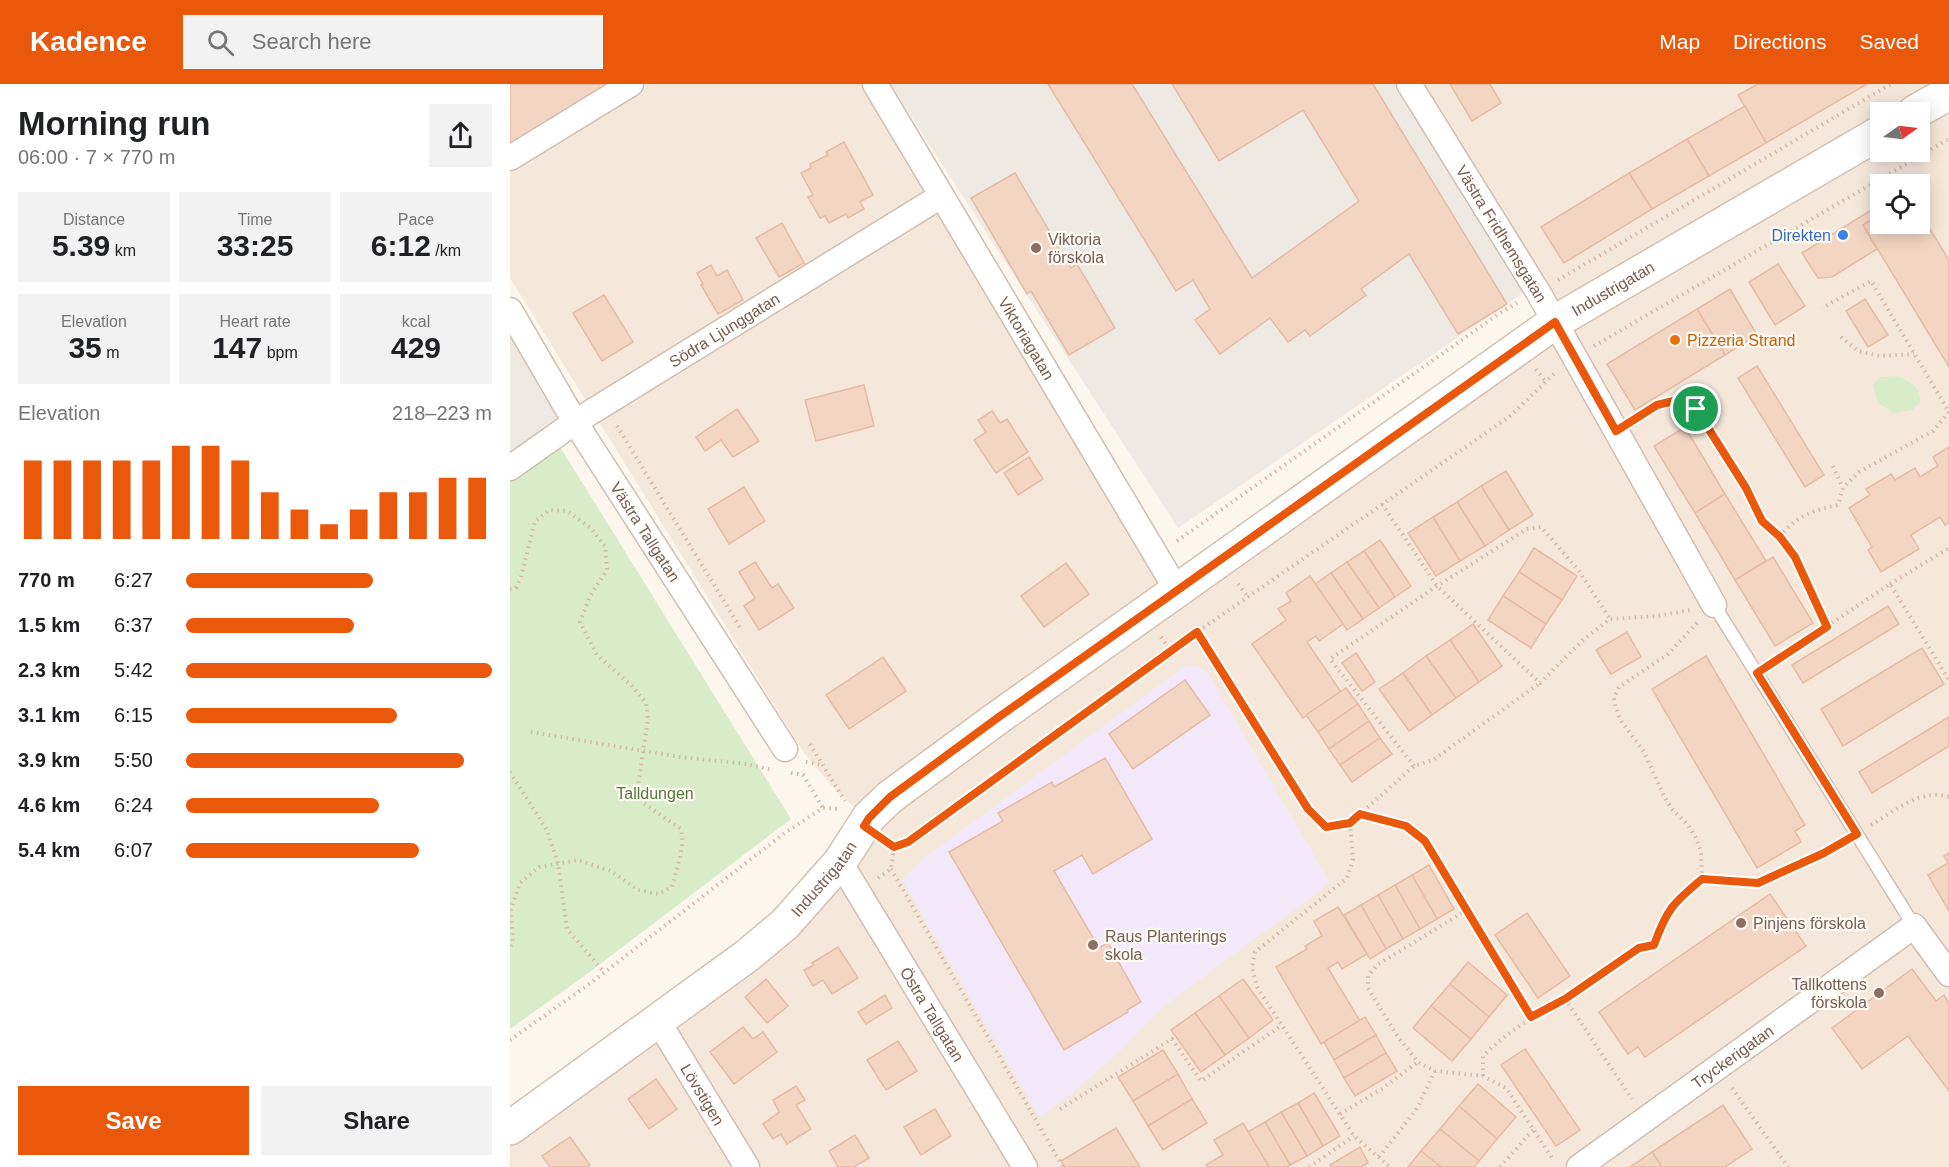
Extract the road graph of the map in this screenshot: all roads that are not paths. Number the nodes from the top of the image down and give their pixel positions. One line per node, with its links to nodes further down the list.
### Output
1 (631, 84): 7 (street)
2 (875, 84): 8 (street, Viktoriagatan)
3 (1409, 84): 10 (street, Västra Fridhemsgatan)
4 (1949, 93): 5 (street)
5 (1930, 104)
6 (1870, 138): 10 (street, Industrigatan)
7 (510, 158)
8 (941, 196): 11 (street, Södra Ljunggatan); 13 (street, Viktoriagatan)
9 (510, 310): 11 (street, Västra Tallgatan)
10 (1555, 322): 13 (street, Industrigatan); 14 (street, Västra Fridhemsgatan)
11 (575, 422): 12 (street, Södra Ljunggatan); 15 (street, Västra Tallgatan)
12 (510, 468)
13 (1178, 592): 16 (street, Industrigatan)
14 (1714, 605): 17 (lane)
15 (784, 761)
16 (840, 862): 19 (street, Industrigatan); 22 (street, Östra Tallgatan)
17 (1914, 926): 18 (street); 23 (street, Tryckerigatan)
18 (1949, 974)
19 (658, 1021): 20 (street, Industrigatan); 21 (street, Lövstigen)
20 (510, 1128)
21 (747, 1167)
22 (1025, 1167)
23 (1579, 1167)

